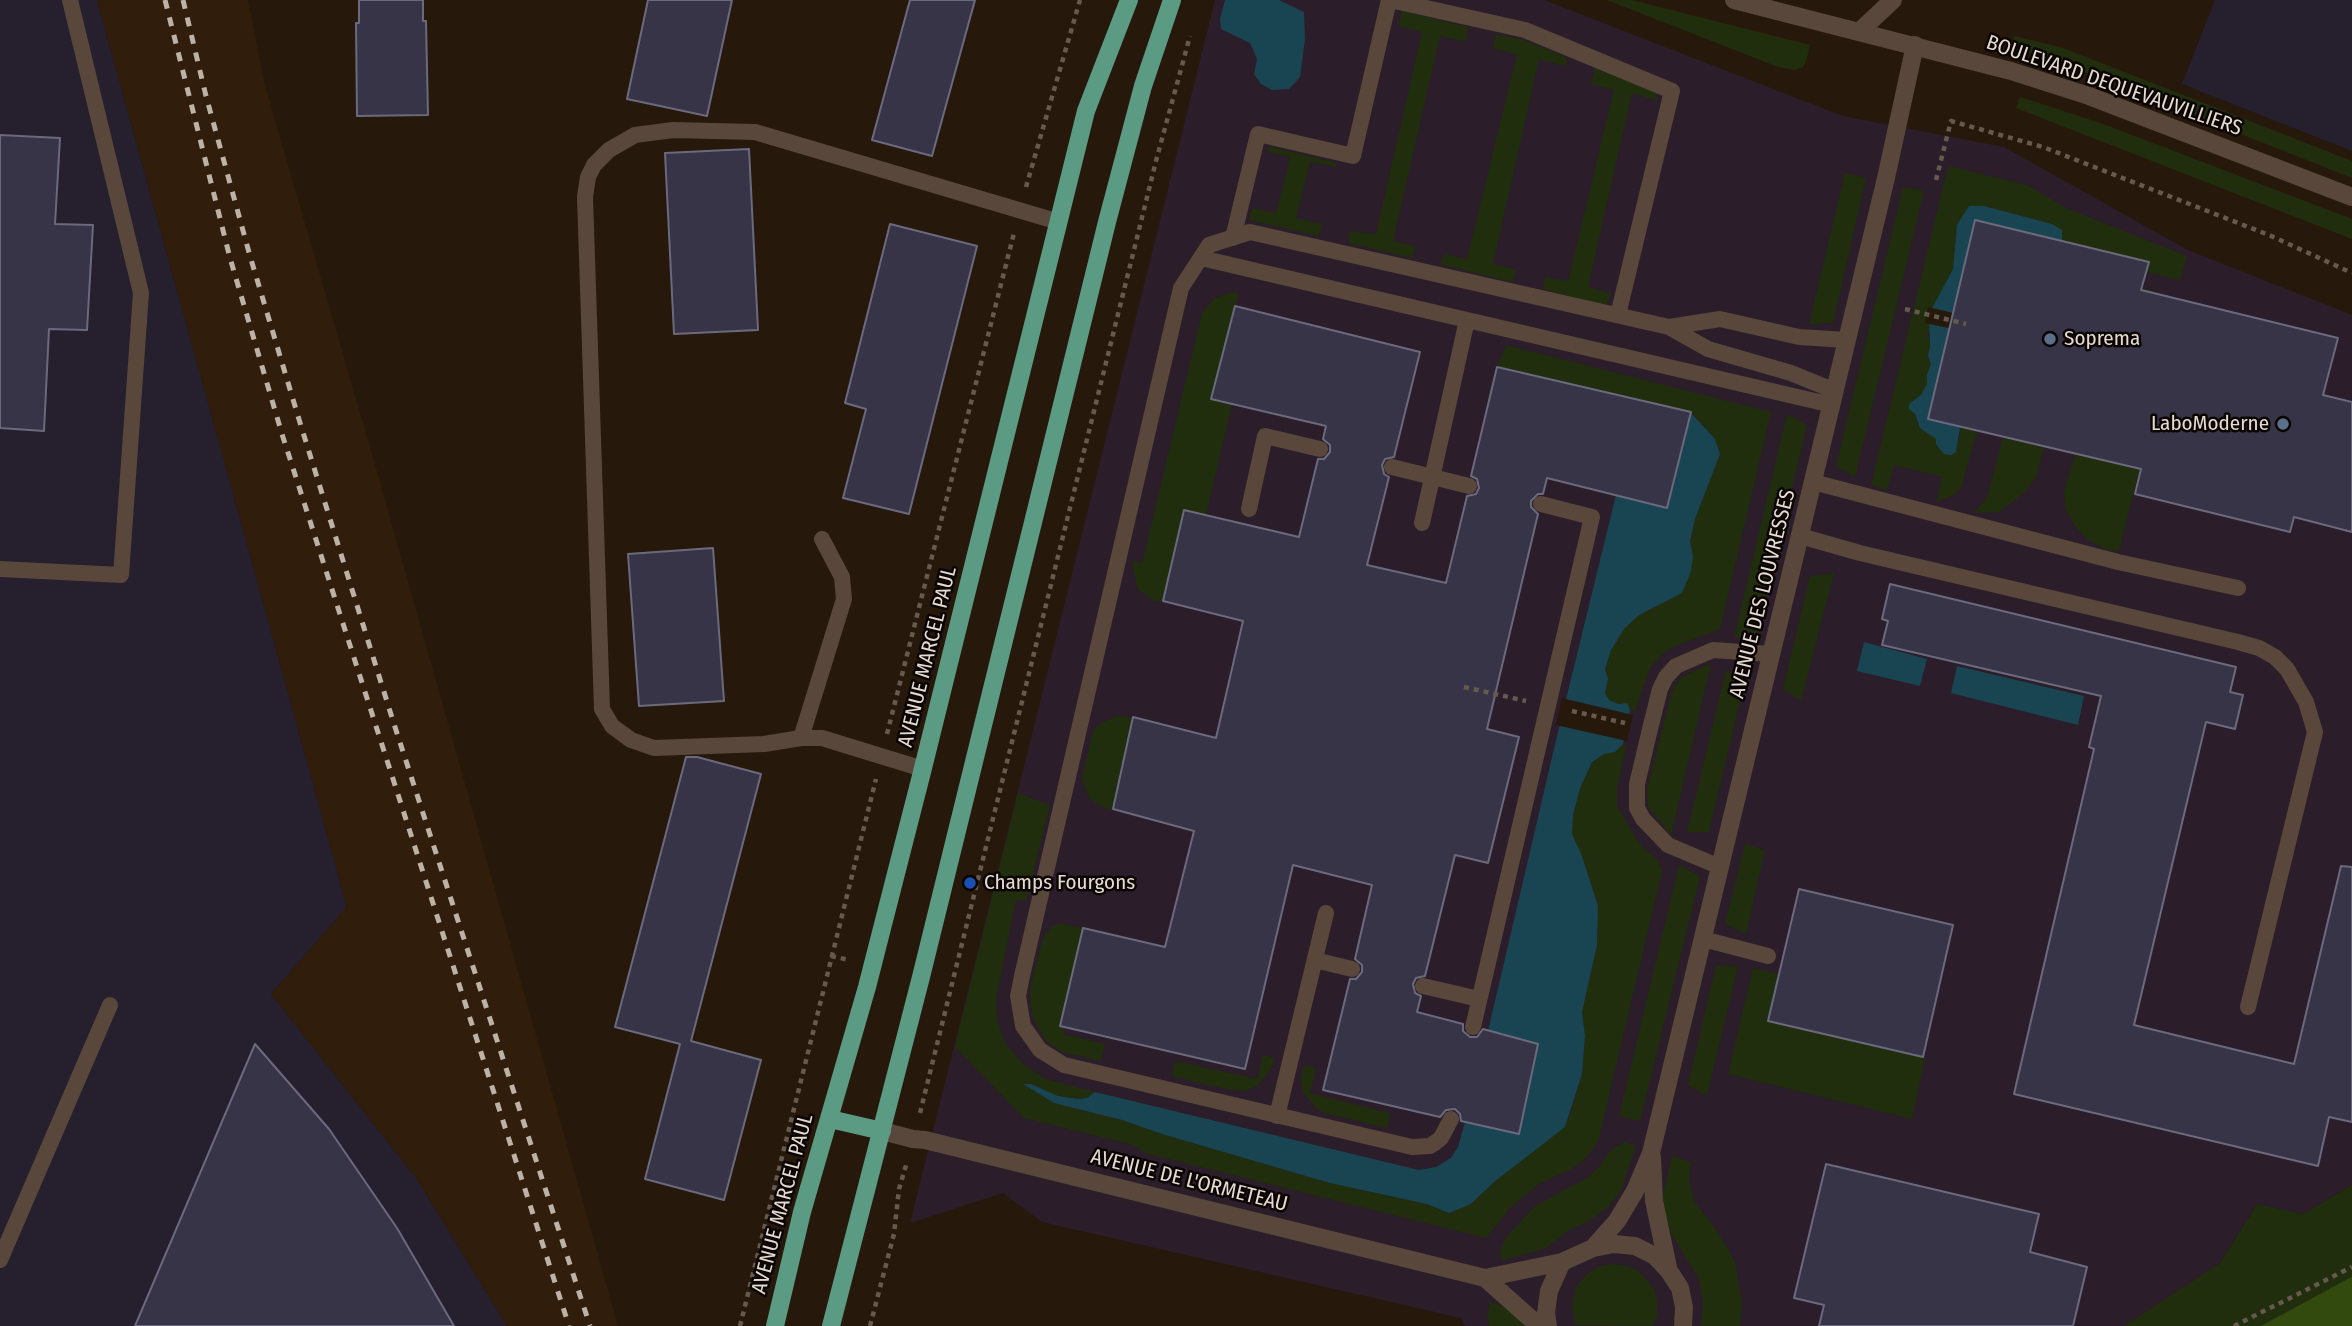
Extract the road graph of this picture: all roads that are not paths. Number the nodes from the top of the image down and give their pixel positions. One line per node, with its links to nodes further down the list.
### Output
1 (70, 0): 28 (lane)
2 (1129, 0): 10 (main road, AVENUE MARCEL PAUL)
3 (1172, 0): 47 (main road)
4 (1390, 0): 11 (lane); 13 (lane)
5 (1734, 0): 7 (street, BOULEVARD DEQUEVAUVILLIERS)
6 (1894, 0): 7 (street)
7 (1860, 31): 8 (street, BOULEVARD DEQUEVAUVILLIERS)
8 (1915, 45): 9 (street, BOULEVARD DEQUEVAUVILLIERS); 16 (street, AVENUE DES LOUVRESSES)
9 (2352, 197)
10 (1059, 222): 31 (lane); 32 (main road, AVENUE MARCEL PAUL)
11 (1233, 238): 12 (lane); 13 (lane)
12 (1201, 258): 14 (lane); 44 (lane)
13 (1618, 316): 15 (lane)
14 (1467, 320): 17 (lane); 20 (lane)
15 (1668, 327): 16 (lane); 17 (lane)
16 (1847, 340): 17 (street, AVENUE DES LOUVRESSES)
17 (1833, 398): 21 (street, AVENUE DES LOUVRESSES)
18 (1321, 449): 24 (lane)
19 (1392, 467): 20 (lane)
20 (1432, 477): 22 (lane); 25 (lane)
21 (1813, 482): 26 (street, AVENUE DES LOUVRESSES); 29 (lane)
22 (1469, 486)
23 (1541, 504): 40 (lane)
24 (1249, 509)
25 (1422, 523)
26 (1800, 536): 30 (street, AVENUE DES LOUVRESSES); 42 (lane)
27 (822, 539): 31 (lane)
28 (0, 569)
29 (2238, 588)
30 (1771, 654): 33 (street, AVENUE DES LOUVRESSES); 33 (lane)
31 (801, 738): 32 (lane)
32 (923, 769): 45 (main road, AVENUE MARCEL PAUL)
33 (1720, 867): 35 (street, AVENUE DES LOUVRESSES)
34 (1326, 912): 37 (lane)
35 (1703, 939): 36 (lane); 48 (street, AVENUE DES LOUVRESSES)
36 (1768, 956)
37 (1314, 960): 38 (lane); 44 (lane)
38 (1352, 969)
39 (1423, 986): 40 (lane)
40 (1479, 999): 43 (lane)
41 (110, 1005): 50 (lane)
42 (2248, 1007)
43 (1473, 1027)
44 (1277, 1116): 46 (lane)
45 (830, 1119): 47 (main road); 54 (main road, AVENUE MARCEL PAUL)
46 (1451, 1119)
47 (882, 1131): 53 (street, AVENUE DE L'ORMETEAU); 55 (main road)
48 (1651, 1153): 49 (street, AVENUE DES LOUVRESSES); 52 (street, AVENUE DES LOUVRESSES)
49 (1593, 1248): 51 (street, AVENUE DE L'ORMETEAU); 52 (street)
50 (0, 1260)
51 (1562, 1262): 53 (street, AVENUE DE L'ORMETEAU); 57 (street)
52 (1669, 1271): 58 (street, AVENUE DES LOUVRESSES)
53 (1485, 1278): 56 (street, AVENUE DE L'ORMETEAU)
54 (775, 1326)
55 (831, 1326)
56 (1539, 1326)
57 (1548, 1326)
58 (1683, 1326)

